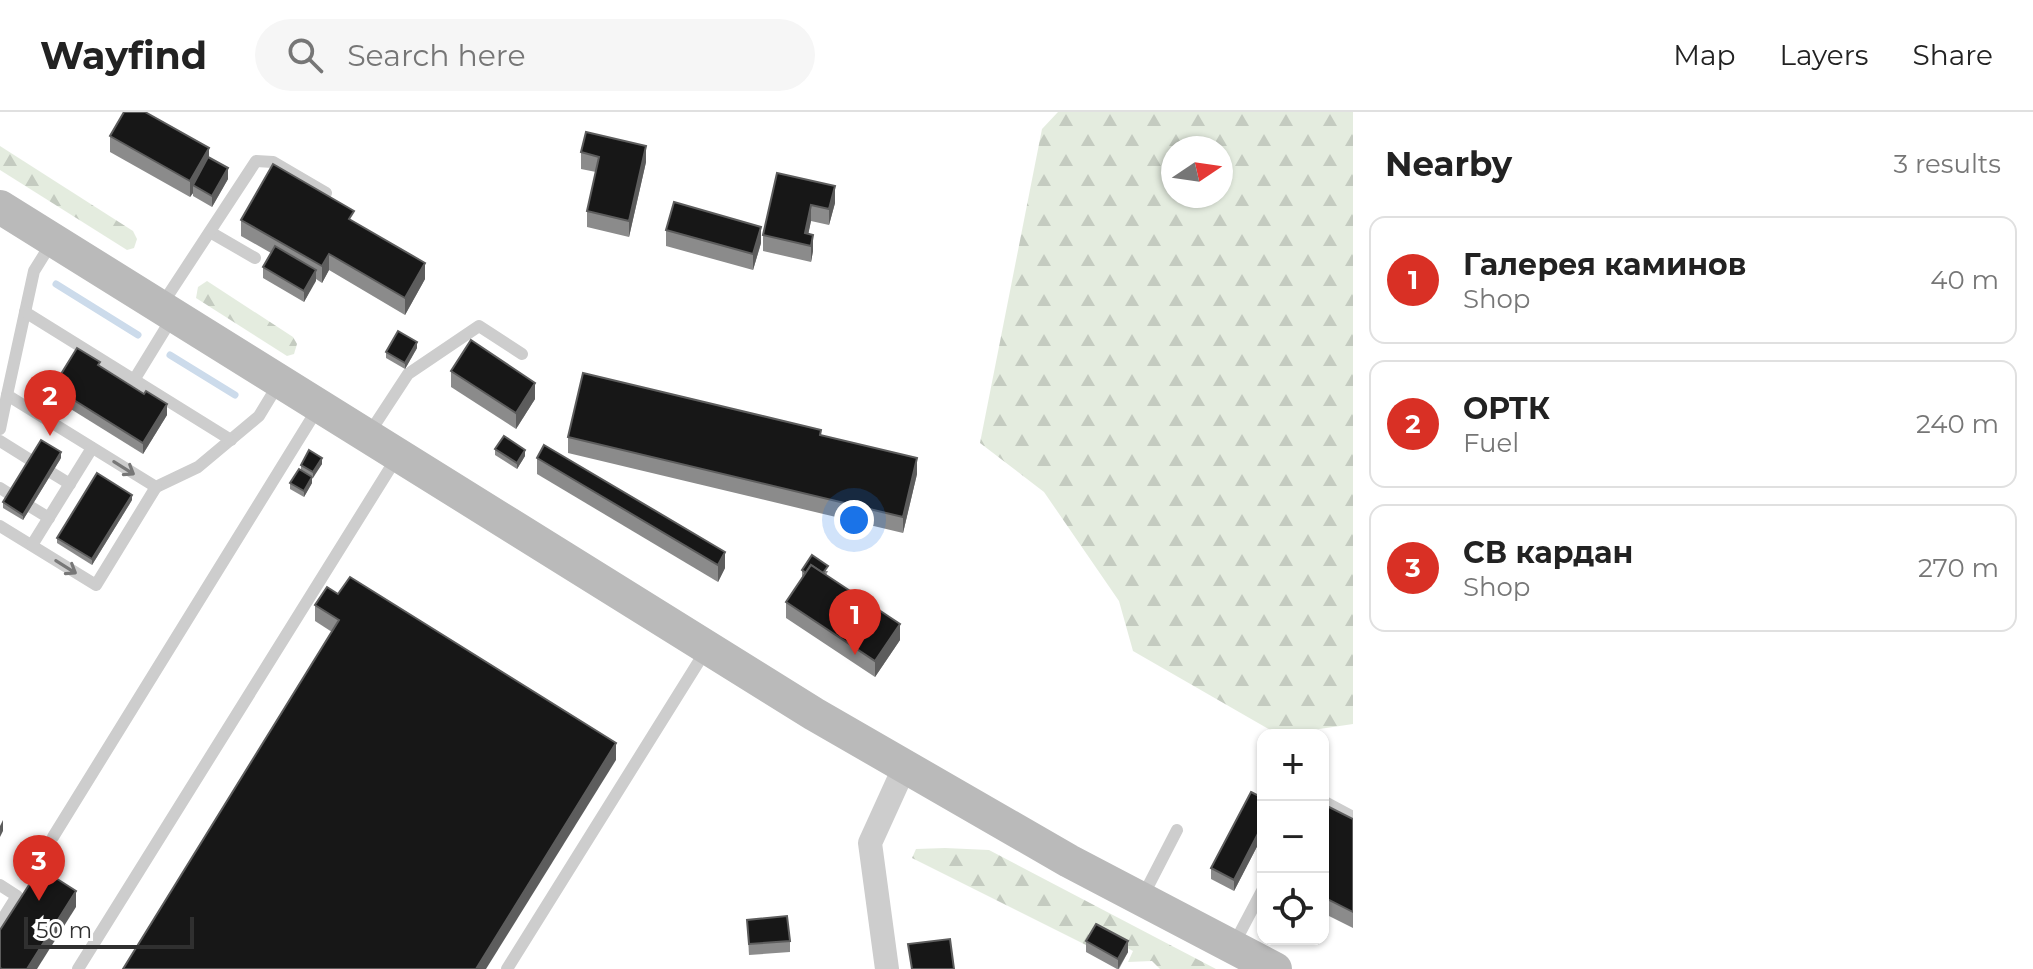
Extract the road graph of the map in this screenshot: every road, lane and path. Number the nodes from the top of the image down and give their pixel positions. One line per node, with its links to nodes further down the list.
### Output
1 (326, 193): 3 (lane)
2 (0, 207): 4 (street)
3 (210, 232): 5 (lane); 6 (lane)
4 (53, 239): 6 (street); 7 (lane)
5 (255, 258)
6 (168, 310): 9 (lane); 10 (street)
7 (25, 312): 9 (lane); 11 (lane)
8 (522, 354): 14 (lane)
9 (134, 380): 15 (lane)
10 (281, 380): 12 (street); 15 (lane)
11 (7, 395): 13 (lane); 17 (lane)
12 (320, 405): 14 (street); 32 (lane)
13 (0, 429)
14 (368, 435): 18 (street)
15 (231, 440): 22 (lane)
16 (0, 441): 19 (lane)
17 (92, 448): 21 (lane); 22 (lane, one-way to 22)
18 (398, 454): 27 (street); 38 (lane)
19 (32, 461)
20 (52, 473): 21 (lane)
21 (70, 484): 24 (lane)
22 (156, 487): 26 (lane, one-way to 22)
23 (31, 507): 24 (lane)
24 (49, 518): 26 (lane)
25 (0, 526): 26 (lane)
26 (32, 545)
27 (707, 647): 28 (street); 39 (lane)
28 (905, 766): 34 (street); 40 (street)
29 (1329, 804): 30 (lane)
30 (1353, 817)
31 (1177, 830): 34 (lane)
32 (53, 837)
33 (0, 885): 36 (lane)
34 (1141, 899): 37 (street)
35 (1257, 901): 37 (lane)
36 (0, 923)
37 (1233, 947): 41 (street)
38 (78, 969)
39 (507, 969)
40 (887, 969)
41 (1275, 969)

